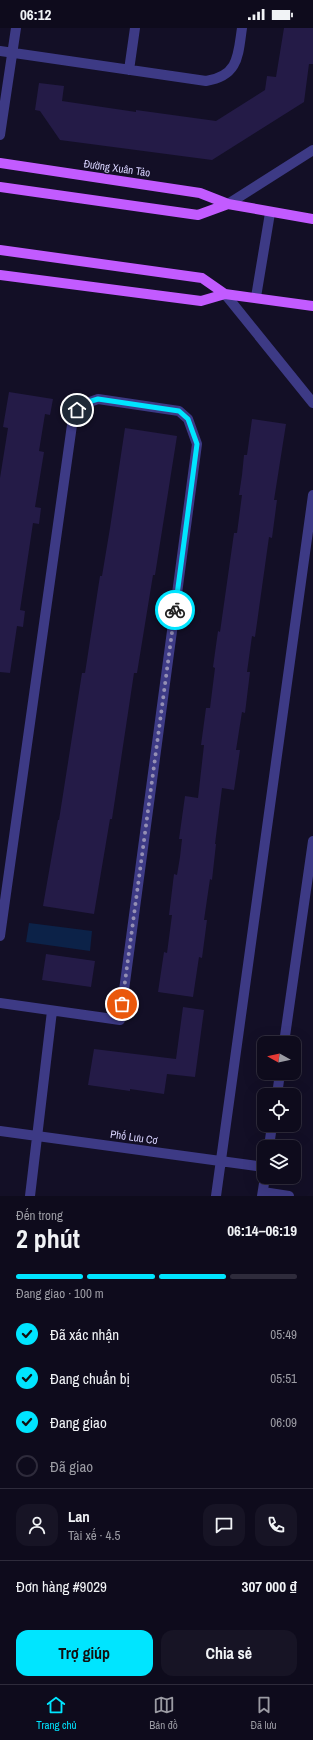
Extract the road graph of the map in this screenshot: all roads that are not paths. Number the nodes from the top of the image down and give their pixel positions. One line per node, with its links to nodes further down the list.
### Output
1 (16, 28): 5 (street)
2 (135, 28): 6 (street)
3 (242, 28): 6 (street)
4 (0, 51): 5 (street)
5 (12, 52): 6 (street); 7 (street)
6 (129, 70)
7 (0, 135)
8 (313, 150): 11 (street)
9 (0, 163): 11 (main road, Đường Xuân Tảo)
10 (0, 187): 11 (main road)
11 (228, 204): 12 (main road, Đường Xuân Tảo)
12 (270, 213): 13 (main road, Đường Xuân Tảo); 17 (street)
13 (313, 219)
14 (0, 250): 16 (main road)
15 (0, 275): 16 (main road)
16 (225, 294): 17 (main road); 19 (street)
17 (256, 297): 18 (main road)
18 (313, 306)
19 (313, 403)
20 (313, 495): 28 (street)
21 (313, 841): 25 (street)
22 (0, 936): 24 (street)
23 (0, 1004): 24 (street)
24 (52, 1011): 27 (street)
25 (285, 1036)
26 (0, 1130): 27 (street, Phố Lưu Cơ)
27 (37, 1136): 28 (street, Phố Lưu Cơ); 32 (street)
28 (220, 1161): 29 (street, Phố Lưu Cơ); 33 (street)
29 (257, 1166)
30 (264, 1184): 31 (street)
31 (262, 1194): 34 (street)
32 (30, 1196)
33 (216, 1196)
34 (289, 1196)

